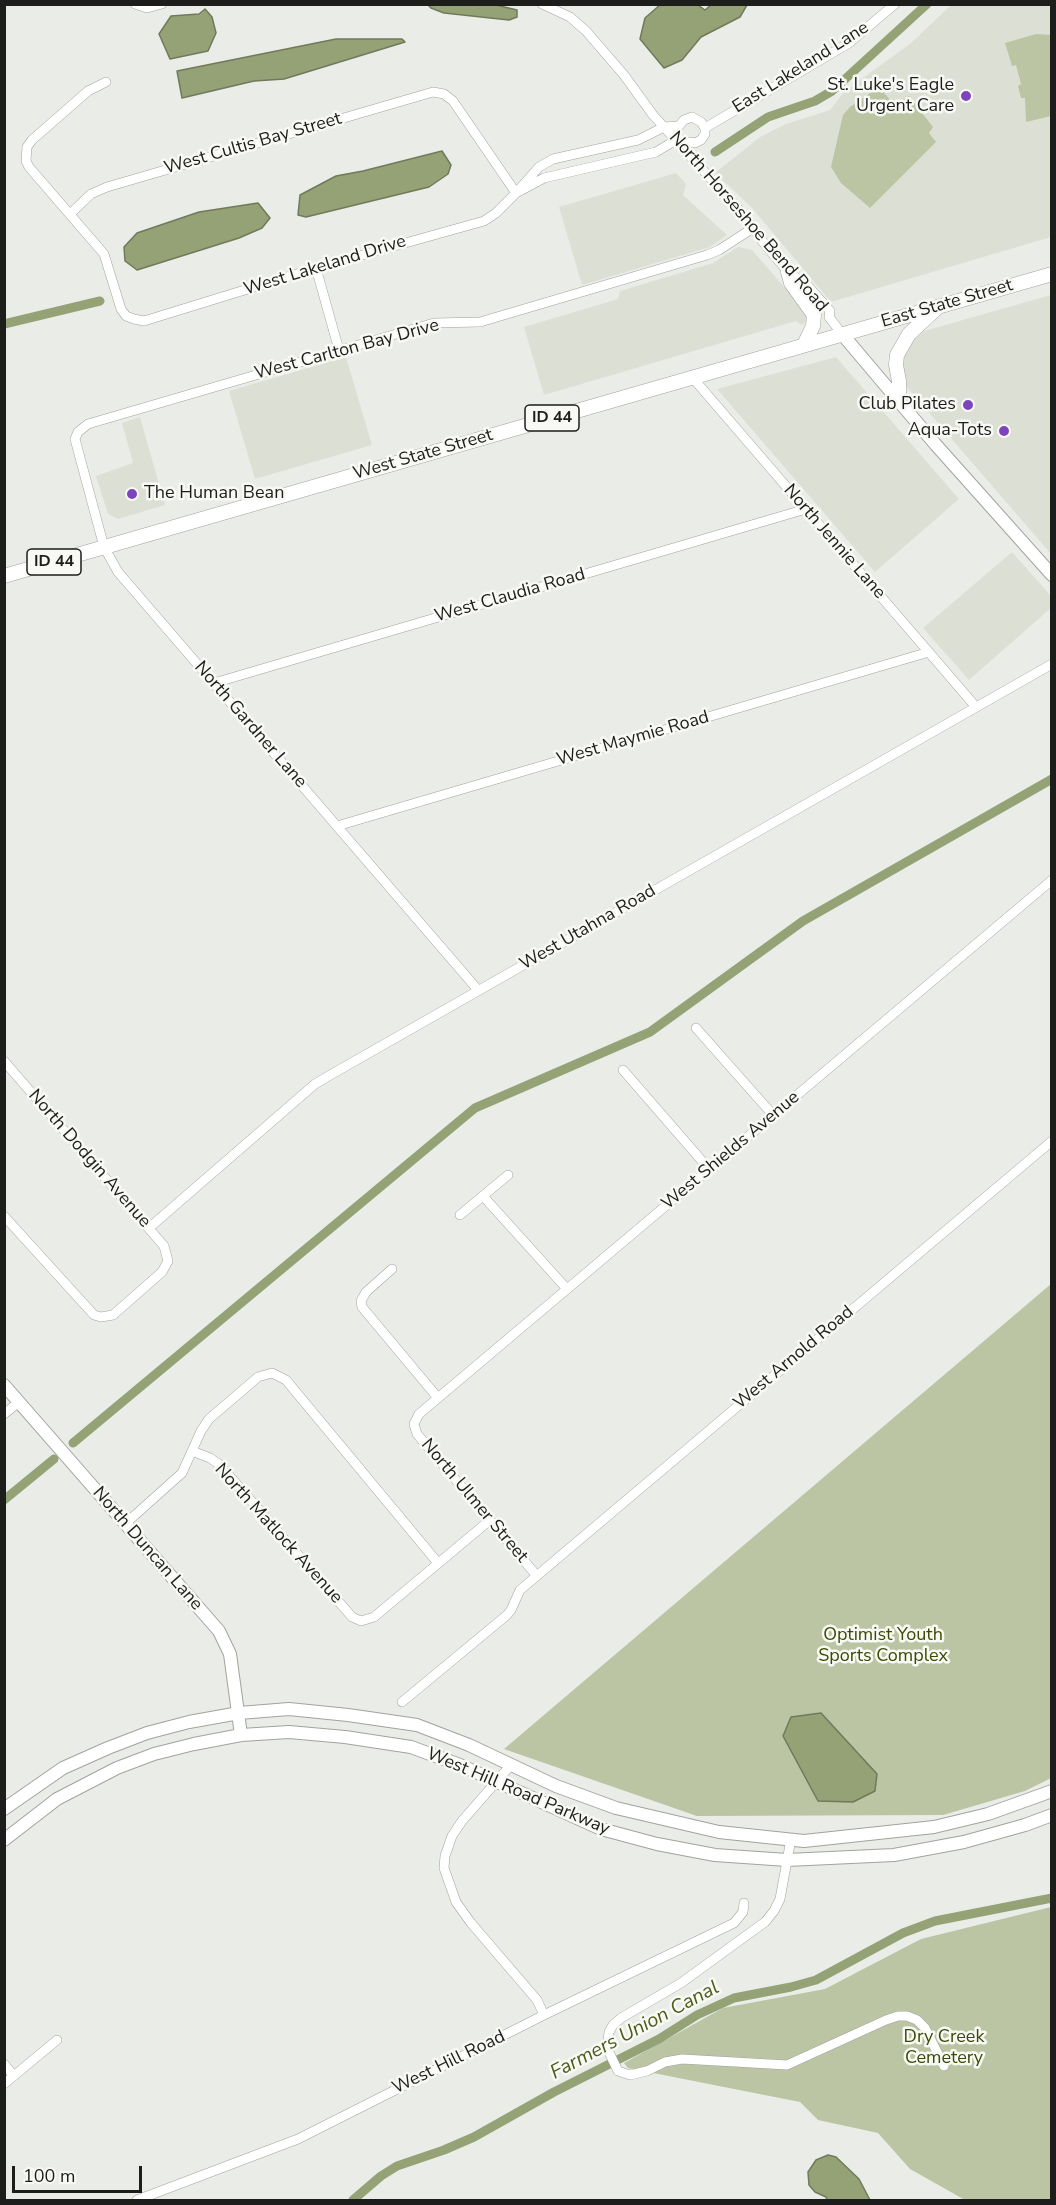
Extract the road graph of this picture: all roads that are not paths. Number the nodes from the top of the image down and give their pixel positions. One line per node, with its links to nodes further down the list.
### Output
1 (135, 4): 2 (street)
2 (162, 4)
3 (542, 4): 6 (street, North Horseshoe Bend Road)
4 (895, 4): 7 (street, East Lakeland Lane)
5 (106, 82): 10 (street)
6 (664, 127): 7 (street); 8 (street, North Horseshoe Bend Road); 9 (street, West Lakeland Drive)
7 (705, 128): 8 (street, East Lakeland Lane)
8 (676, 140): 9 (street, West Lakeland Drive); 11 (street, North Horseshoe Bend Road)
9 (516, 193): 10 (street, West Cultis Bay Street); 12 (street, West Lakeland Drive)
10 (70, 214): 12 (street, West Lakeland Drive)
11 (753, 228): 13 (street, North Horseshoe Bend Road); 18 (street, West Carlton Bay Drive)
12 (316, 268): 18 (street)
13 (788, 272): 16 (street, North Horseshoe Bend Road); 17 (main road)
14 (1052, 274): 15 (main road, East State Street / ID 44)
15 (939, 306): 16 (main road, East State Street / ID 44); 20 (main road)
16 (842, 334): 17 (main road, West State Street / ID 44); 20 (street, North Horseshoe Bend Road)
17 (804, 345): 19 (main road, West State Street / ID 44)
18 (339, 350): 21 (street, West Carlton Bay Drive)
19 (692, 378): 22 (street, North Jennie Lane); 23 (main road, West State Street / ID 44)
20 (899, 400): 24 (street, North Horseshoe Bend Road)
21 (78, 432): 23 (street, North Gardner Lane)
22 (806, 509): 26 (street, North Jennie Lane); 28 (street, West Claudia Road)
23 (104, 547): 25 (main road, West State Street / ID 44); 28 (street, North Gardner Lane)
24 (1052, 575)
25 (4, 576)
26 (929, 652): 29 (street, North Jennie Lane); 30 (street, West Maymie Road)
27 (1052, 664): 29 (street, West Utahna Road)
28 (214, 683): 30 (street, North Gardner Lane)
29 (976, 707): 32 (street, West Utahna Road)
30 (337, 826): 32 (street, North Gardner Lane)
31 (1052, 880): 36 (street, West Shields Avenue)
32 (478, 990): 43 (street, West Utahna Road)
33 (696, 1028): 36 (street)
34 (4, 1061): 43 (street, North Dodgin Avenue)
35 (623, 1070): 38 (street)
36 (773, 1115): 38 (street, West Shields Avenue)
37 (1052, 1141): 55 (street, West Arnold Road)
38 (709, 1169): 45 (street, West Shields Avenue)
39 (508, 1175): 40 (street)
40 (483, 1196): 41 (street); 45 (street)
41 (460, 1215)
42 (4, 1216): 43 (street, North Dodgin Avenue)
43 (149, 1228)
44 (392, 1269): 47 (street)
45 (567, 1289): 47 (street, West Shields Avenue)
46 (4, 1385): 48 (street, North Duncan Lane)
47 (438, 1398): 50 (street, West Shields Avenue)
48 (19, 1402): 49 (street); 53 (street, North Duncan Lane)
49 (4, 1414)
50 (414, 1424): 52 (street, North Ulmer Street)
51 (192, 1451): 53 (street); 54 (street, North Matlock Avenue); 54 (street)
52 (490, 1520): 54 (street); 55 (street, North Ulmer Street)
53 (125, 1524): 57 (street, North Duncan Lane)
54 (438, 1563)
55 (537, 1576): 56 (street, West Arnold Road)
56 (402, 1702)
57 (239, 1713): 58 (street, North Duncan Lane); 59 (street, West Hill Road Parkway); 62 (street, West Hill Road Parkway)
58 (241, 1735): 60 (street, West Hill Road Parkway); 65 (street, West Hill Road Parkway)
59 (510, 1766): 60 (street); 64 (street, West Hill Road Parkway)
60 (494, 1782): 66 (street, West Hill Road Parkway); 68 (street)
61 (1052, 1791): 64 (street, West Hill Road Parkway)
62 (4, 1809)
63 (1052, 1815): 66 (street, West Hill Road Parkway)
64 (791, 1839): 66 (street)
65 (4, 1840)
66 (787, 1860): 71 (street)
67 (744, 1903): 68 (street, West Hill Road)
68 (544, 2015): 74 (street, West Hill Road)
69 (57, 2040): 72 (street)
70 (4, 2064): 72 (street)
71 (944, 2066)
72 (14, 2076): 73 (street)
73 (4, 2084)
74 (137, 2200)

